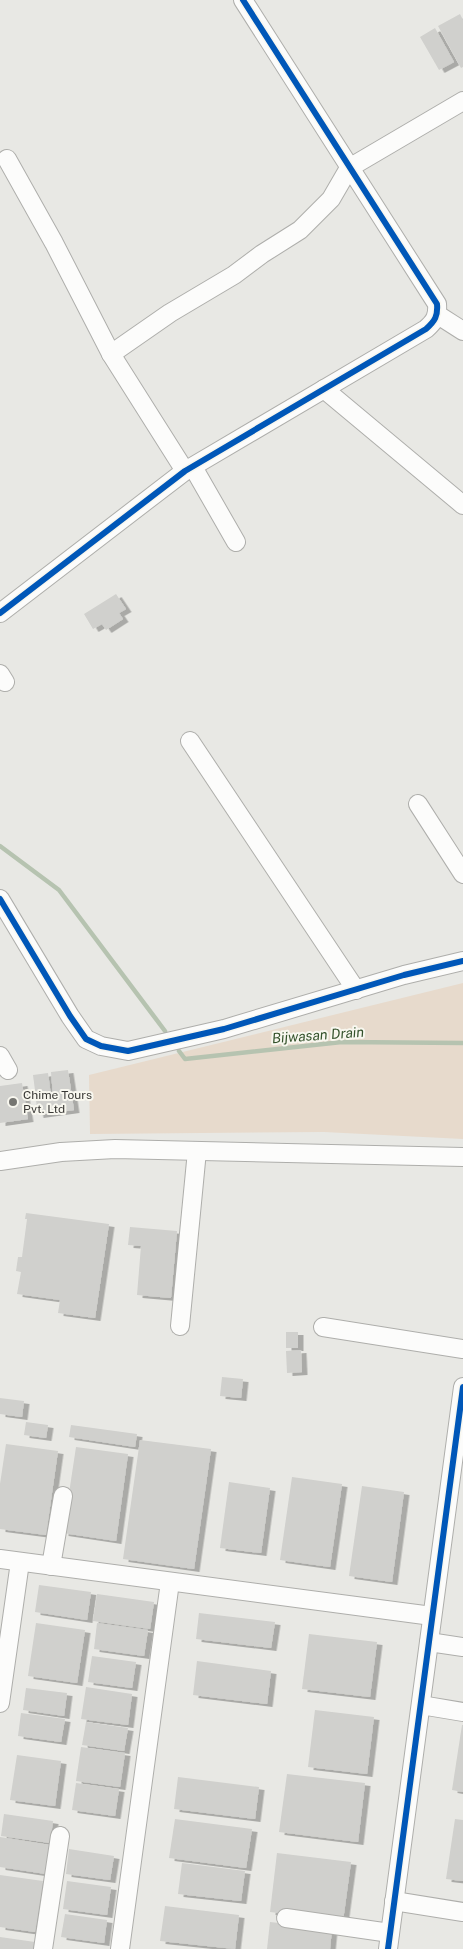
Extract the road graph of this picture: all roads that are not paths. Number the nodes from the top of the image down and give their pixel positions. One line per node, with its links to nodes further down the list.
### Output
1 (243, 0): 4 (street)
2 (463, 101): 4 (street)
3 (7, 160): 7 (street)
4 (349, 168): 5 (street); 7 (street)
5 (438, 315): 6 (street); 8 (street)
6 (463, 331)
7 (110, 354): 9 (street)
8 (324, 389): 9 (street); 10 (street)
9 (189, 469): 11 (street); 12 (street)
10 (463, 505)
11 (236, 542)
12 (0, 613)
13 (190, 741): 18 (street)
14 (418, 804): 15 (street)
15 (463, 874)
16 (0, 898): 18 (street)
17 (463, 961): 18 (street)
18 (356, 990)
19 (463, 1145): 20 (street)
20 (0, 1150)
21 (197, 1151): 22 (street); 23 (street); 24 (street)
22 (463, 1157)
23 (0, 1161)
24 (180, 1326)
25 (322, 1327): 26 (street)
26 (463, 1349)
27 (463, 1387): 33 (street)
28 (63, 1496): 31 (street)
29 (0, 1560): 30 (street)
30 (20, 1562): 31 (street); 36 (street)
31 (51, 1566): 32 (street)
32 (170, 1582): 33 (street); 45 (street)
33 (432, 1616): 34 (street)
34 (429, 1642): 35 (street); 37 (street)
35 (463, 1647)
36 (0, 1703)
37 (421, 1705): 38 (street); 40 (street)
38 (463, 1712)
39 (60, 1836): 44 (street)
40 (394, 1901): 41 (street); 43 (street)
41 (463, 1912)
42 (286, 1918): 43 (street)
43 (389, 1941)
44 (42, 1949)
45 (120, 1949)

